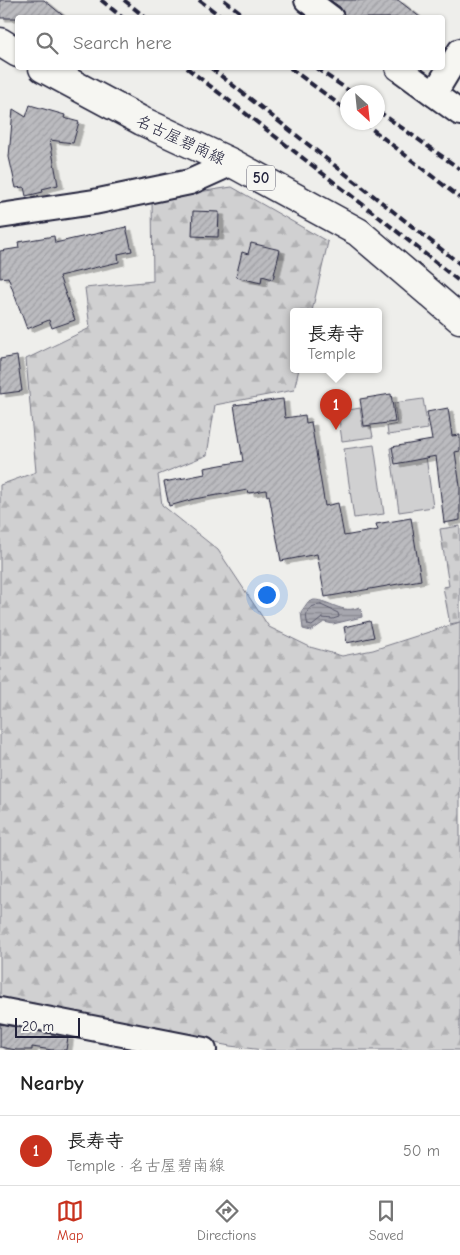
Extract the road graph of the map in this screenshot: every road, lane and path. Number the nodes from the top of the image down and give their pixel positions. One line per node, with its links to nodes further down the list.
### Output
1 (307, 0): 2 (street)
2 (327, 15)
3 (0, 42): 4 (main road)
4 (15, 51)
5 (460, 51): 8 (street)
6 (47, 70): 10 (main road, 名古屋碧南線 / 50)
7 (401, 70): 8 (street)
8 (434, 94): 9 (street)
9 (460, 113)
10 (232, 163): 11 (street); 12 (main road, 名古屋碧南線 / 50)
11 (0, 216)
12 (460, 319)
13 (0, 1010): 14 (street)
14 (204, 1050)

